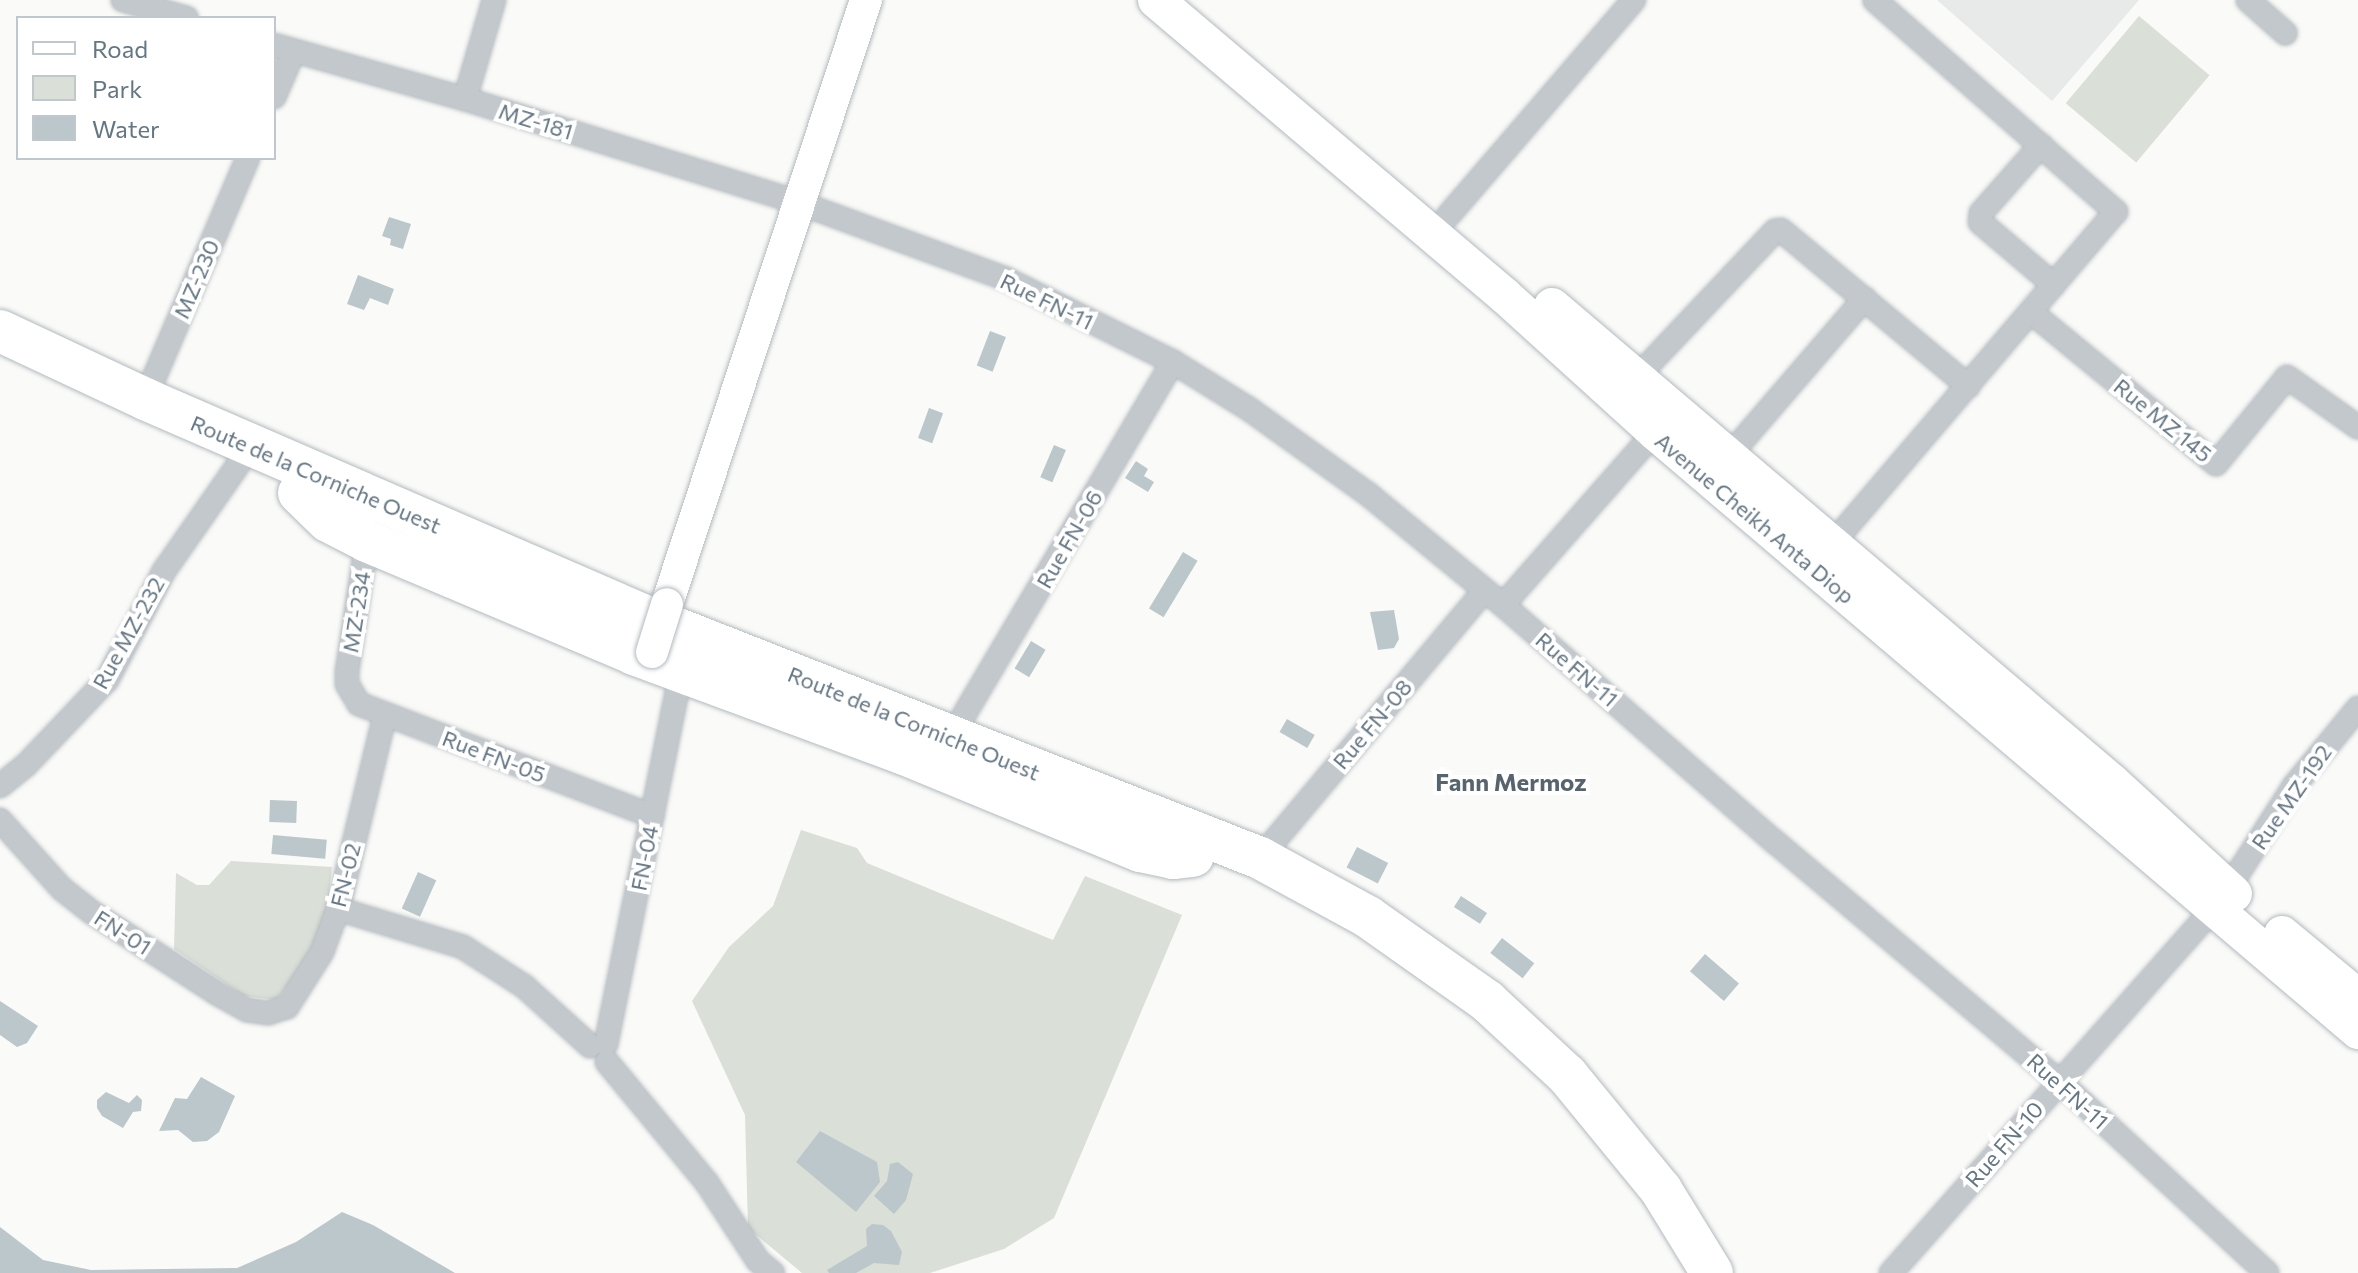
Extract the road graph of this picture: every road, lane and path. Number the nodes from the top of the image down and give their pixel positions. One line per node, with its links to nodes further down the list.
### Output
1 (123, 0): 9 (street)
2 (494, 0): 13 (street)
3 (1156, 0): 28 (main road, Avenue Cheikh Anta Diop)
4 (1188, 0): 17 (main road, Avenue Cheikh Anta Diop)
5 (1634, 0): 17 (street)
6 (1875, 0): 14 (street)
7 (2248, 0): 10 (street)
8 (861, 8): 16 (main road)
9 (179, 16)
10 (2285, 33)
11 (284, 48): 12 (street); 13 (street, MZ-181)
12 (276, 87)
13 (465, 99): 16 (street, MZ-181)
14 (2041, 145): 18 (street); 18 (street)
15 (247, 160): 26 (street, MZ-230)
16 (797, 202): 23 (street, Rue FN-11); 35 (main road)
17 (1448, 216): 24 (main road, Avenue Cheikh Anta Diop)
18 (2054, 285): 20 (street)
19 (1865, 298): 24 (street); 25 (street); 29 (street)
20 (2031, 312): 25 (street); 27 (street, Rue MZ 145)
21 (0, 331): 26 (highway, Route de la Corniche Ouest)
22 (0, 360): 30 (highway, Route de la Corniche Ouest)
23 (1173, 362): 34 (street, Rue FN-11); 41 (street, Rue FN-06)
24 (1635, 379): 29 (main road, Avenue Cheikh Anta Diop)
25 (1968, 386): 33 (street)
26 (145, 399): 31 (highway, Route de la Corniche Ouest)
27 (2358, 427)
28 (1655, 432): 36 (street); 48 (main road, Avenue Cheikh Anta Diop)
29 (1729, 456): 33 (main road, Avenue Cheikh Anta Diop)
30 (238, 465): 31 (highway, Route de la Corniche Ouest); 42 (street, Rue MZ-232)
31 (298, 480): 32 (highway); 35 (highway); 43 (highway, Route de la Corniche Ouest); 46 (highway, Route de la Corniche Ouest)
32 (367, 541): 37 (highway); 38 (street, MZ-234)
33 (1832, 544): 48 (main road, Avenue Cheikh Anta Diop)
34 (1484, 591): 36 (street, Rue FN-11); 47 (street, Rue FN-08)
35 (669, 600): 37 (main road, bridge); 41 (highway)
36 (1503, 605): 54 (street, Rue FN-11)
37 (661, 661): 44 (street, FN-04); 46 (highway)
38 (347, 684): 40 (street, Rue FN-05)
39 (2358, 708): 48 (street, Rue MZ-192)
40 (385, 715): 44 (street, Rue FN-05); 49 (street, FN-02)
41 (964, 715): 43 (highway)
42 (0, 786)
43 (1101, 797): 47 (highway, Route de la Corniche Ouest)
44 (652, 816): 53 (street, FN-04)
45 (0, 820): 51 (street, FN-01)
46 (1193, 856): 56 (highway, Route de la Corniche Ouest)
47 (1260, 858): 57 (highway, Route de la Corniche Ouest)
48 (2221, 899): 50 (main road, Avenue Cheikh Anta Diop); 52 (main road, Avenue Cheikh Anta Diop); 54 (street, Rue FN-10)
49 (338, 909): 51 (street, FN-02); 53 (street)
50 (2358, 997)
51 (268, 1013)
52 (2358, 1031)
53 (601, 1051): 55 (street)
54 (2059, 1081): 58 (street, Rue FN-10); 59 (street, Rue FN-11)
55 (773, 1273)
56 (1686, 1273)
57 (1712, 1273)
58 (1891, 1273)
59 (2267, 1273)

